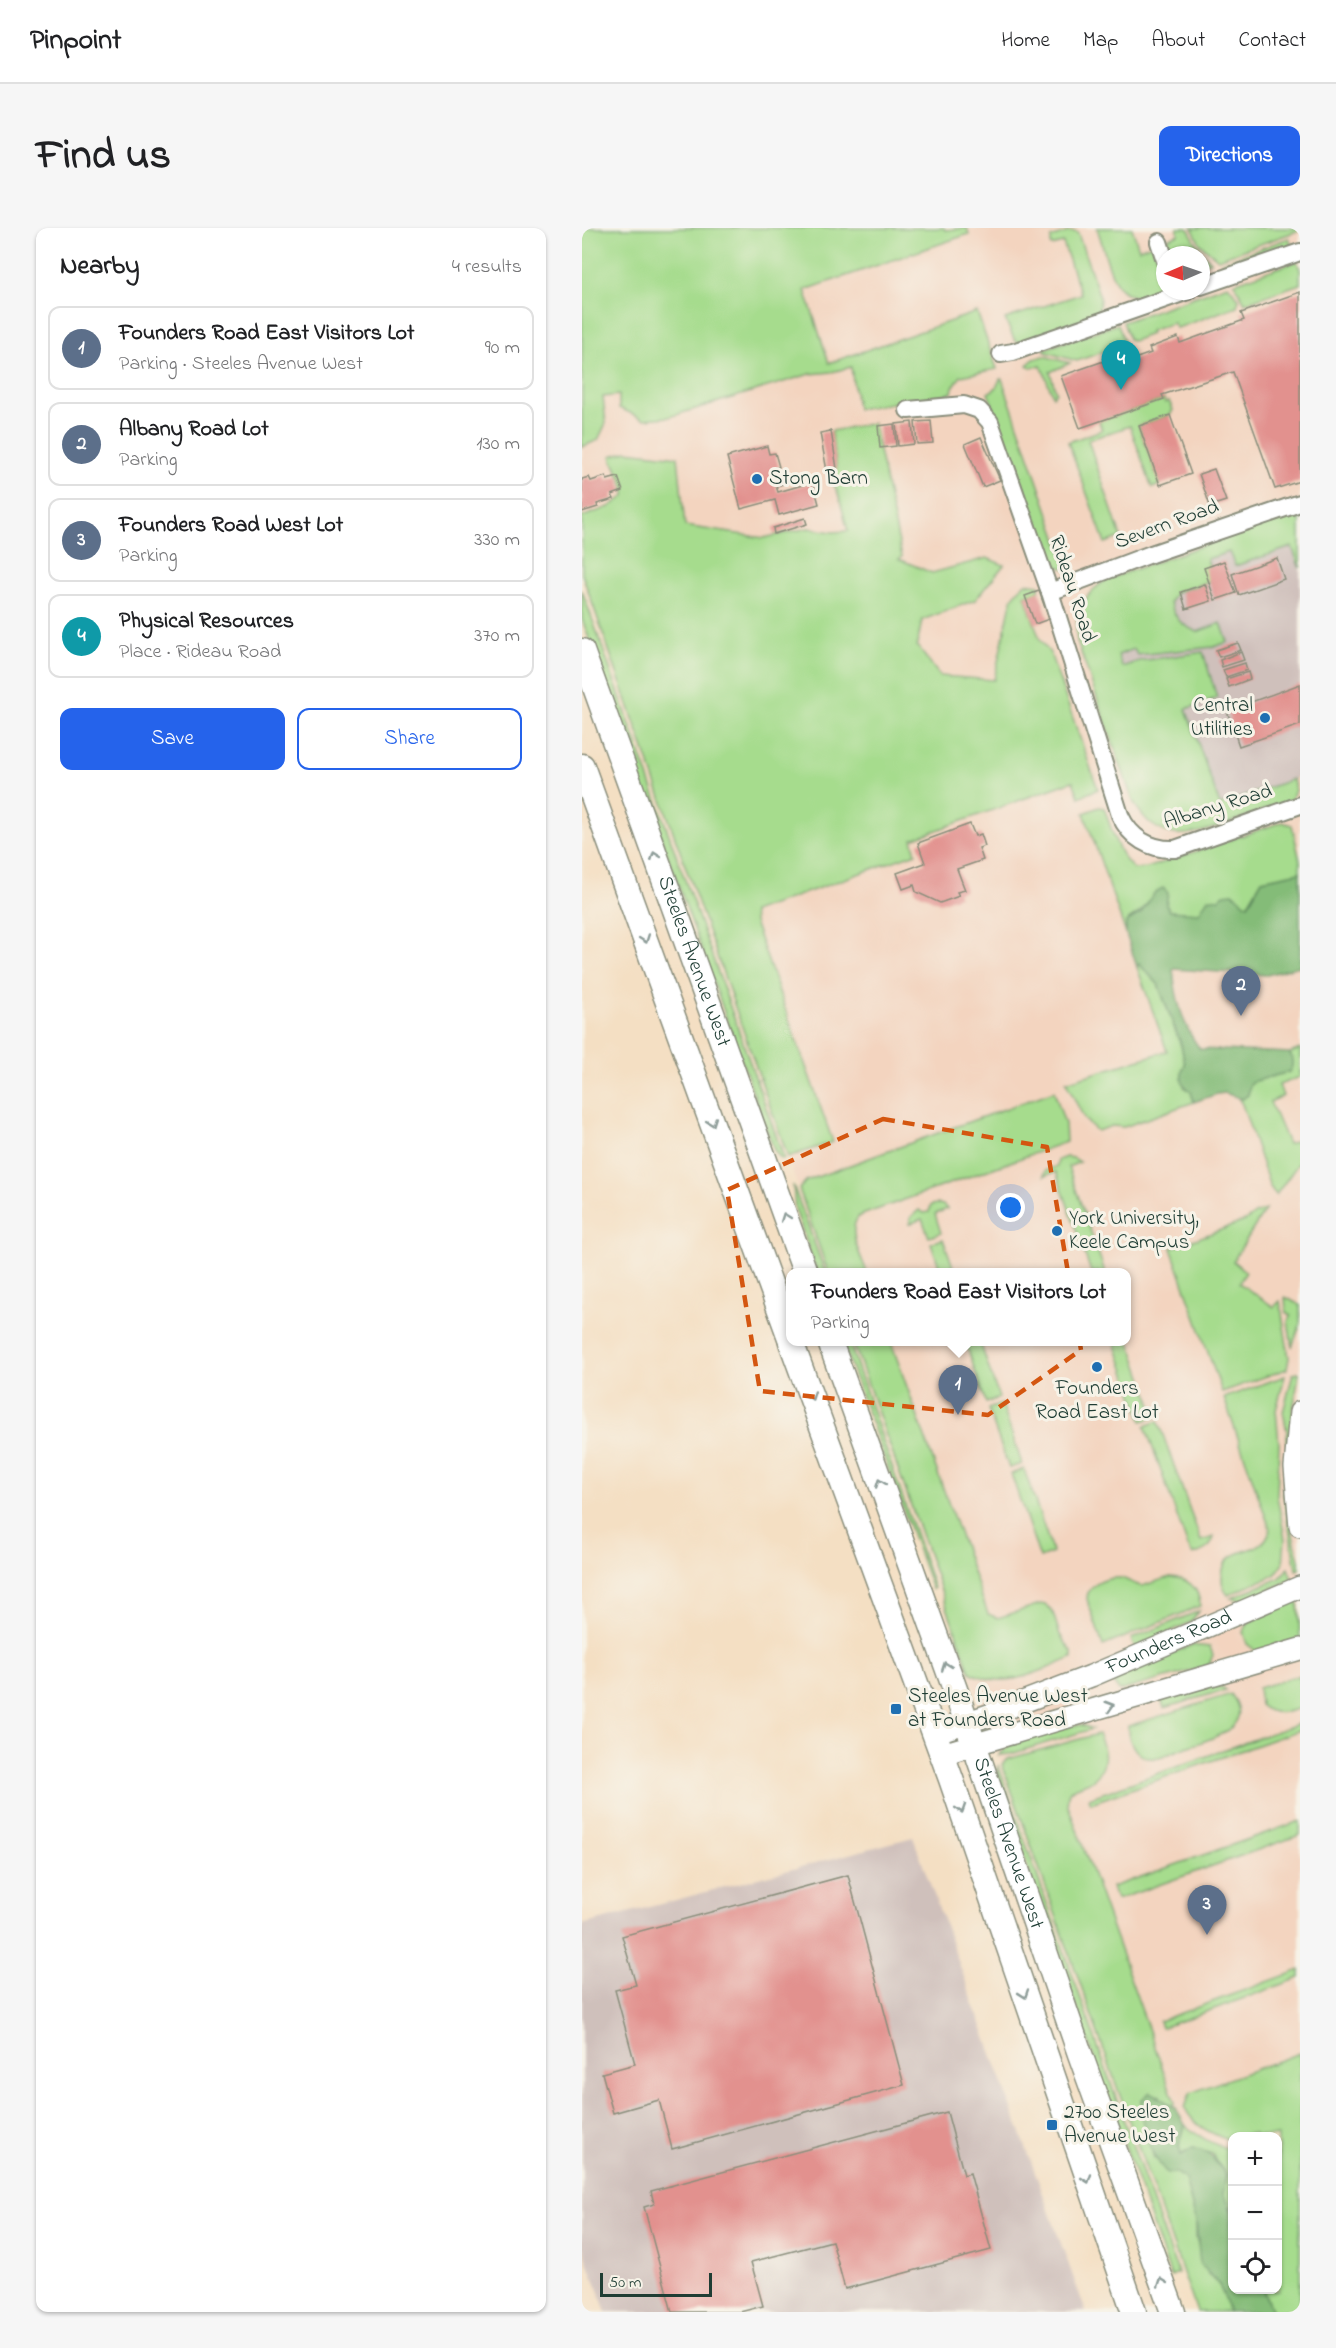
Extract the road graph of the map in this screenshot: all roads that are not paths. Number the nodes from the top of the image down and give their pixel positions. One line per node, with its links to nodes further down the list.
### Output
1 (1159, 242): 2 (street)
2 (1160, 246)
3 (1300, 252): 4 (street)
4 (1210, 283)
5 (1158, 300): 6 (street)
6 (1001, 354)
7 (908, 410): 9 (street, Rideau Road)
8 (1300, 502): 9 (street, Severn Road)
9 (1050, 592): 13 (street, Rideau Road)
10 (582, 651): 14 (main road, Steeles Avenue West, one-way to 10)
11 (582, 766): 15 (main road, Steeles Avenue West, one-way to 15)
12 (1300, 805): 13 (street, Albany Road)
13 (1149, 845)
14 (804, 1268)
15 (786, 1326)
16 (793, 1346): 23 (main road, Steeles Avenue West, one-way to 23)
17 (832, 1346): 22 (main road, Steeles Avenue West, one-way to 17)
18 (1300, 1412): 19 (street)
19 (1300, 1526)
20 (1300, 1587): 22 (street, Founders Road)
21 (1300, 1649): 22 (street, Founders Road, one-way to 21)
22 (969, 1733): 23 (street, Founders Road); 24 (main road, Steeles Avenue West)
23 (938, 1743): 25 (main road, Steeles Avenue West, one-way to 25)
24 (1003, 1832): 25 (main road); 26 (main road, Steeles Avenue West)
25 (971, 1839): 27 (main road, Steeles Avenue West, one-way to 27)
26 (1080, 2054): 27 (main road); 29 (main road, Steeles Avenue West)
27 (1049, 2069): 28 (main road, Steeles Avenue West, one-way to 28)
28 (1110, 2246): 29 (main road); 30 (main road, Steeles Avenue West)
29 (1151, 2252): 31 (main road, Steeles Avenue West, one-way to 29)
30 (1134, 2312)
31 (1173, 2312)

